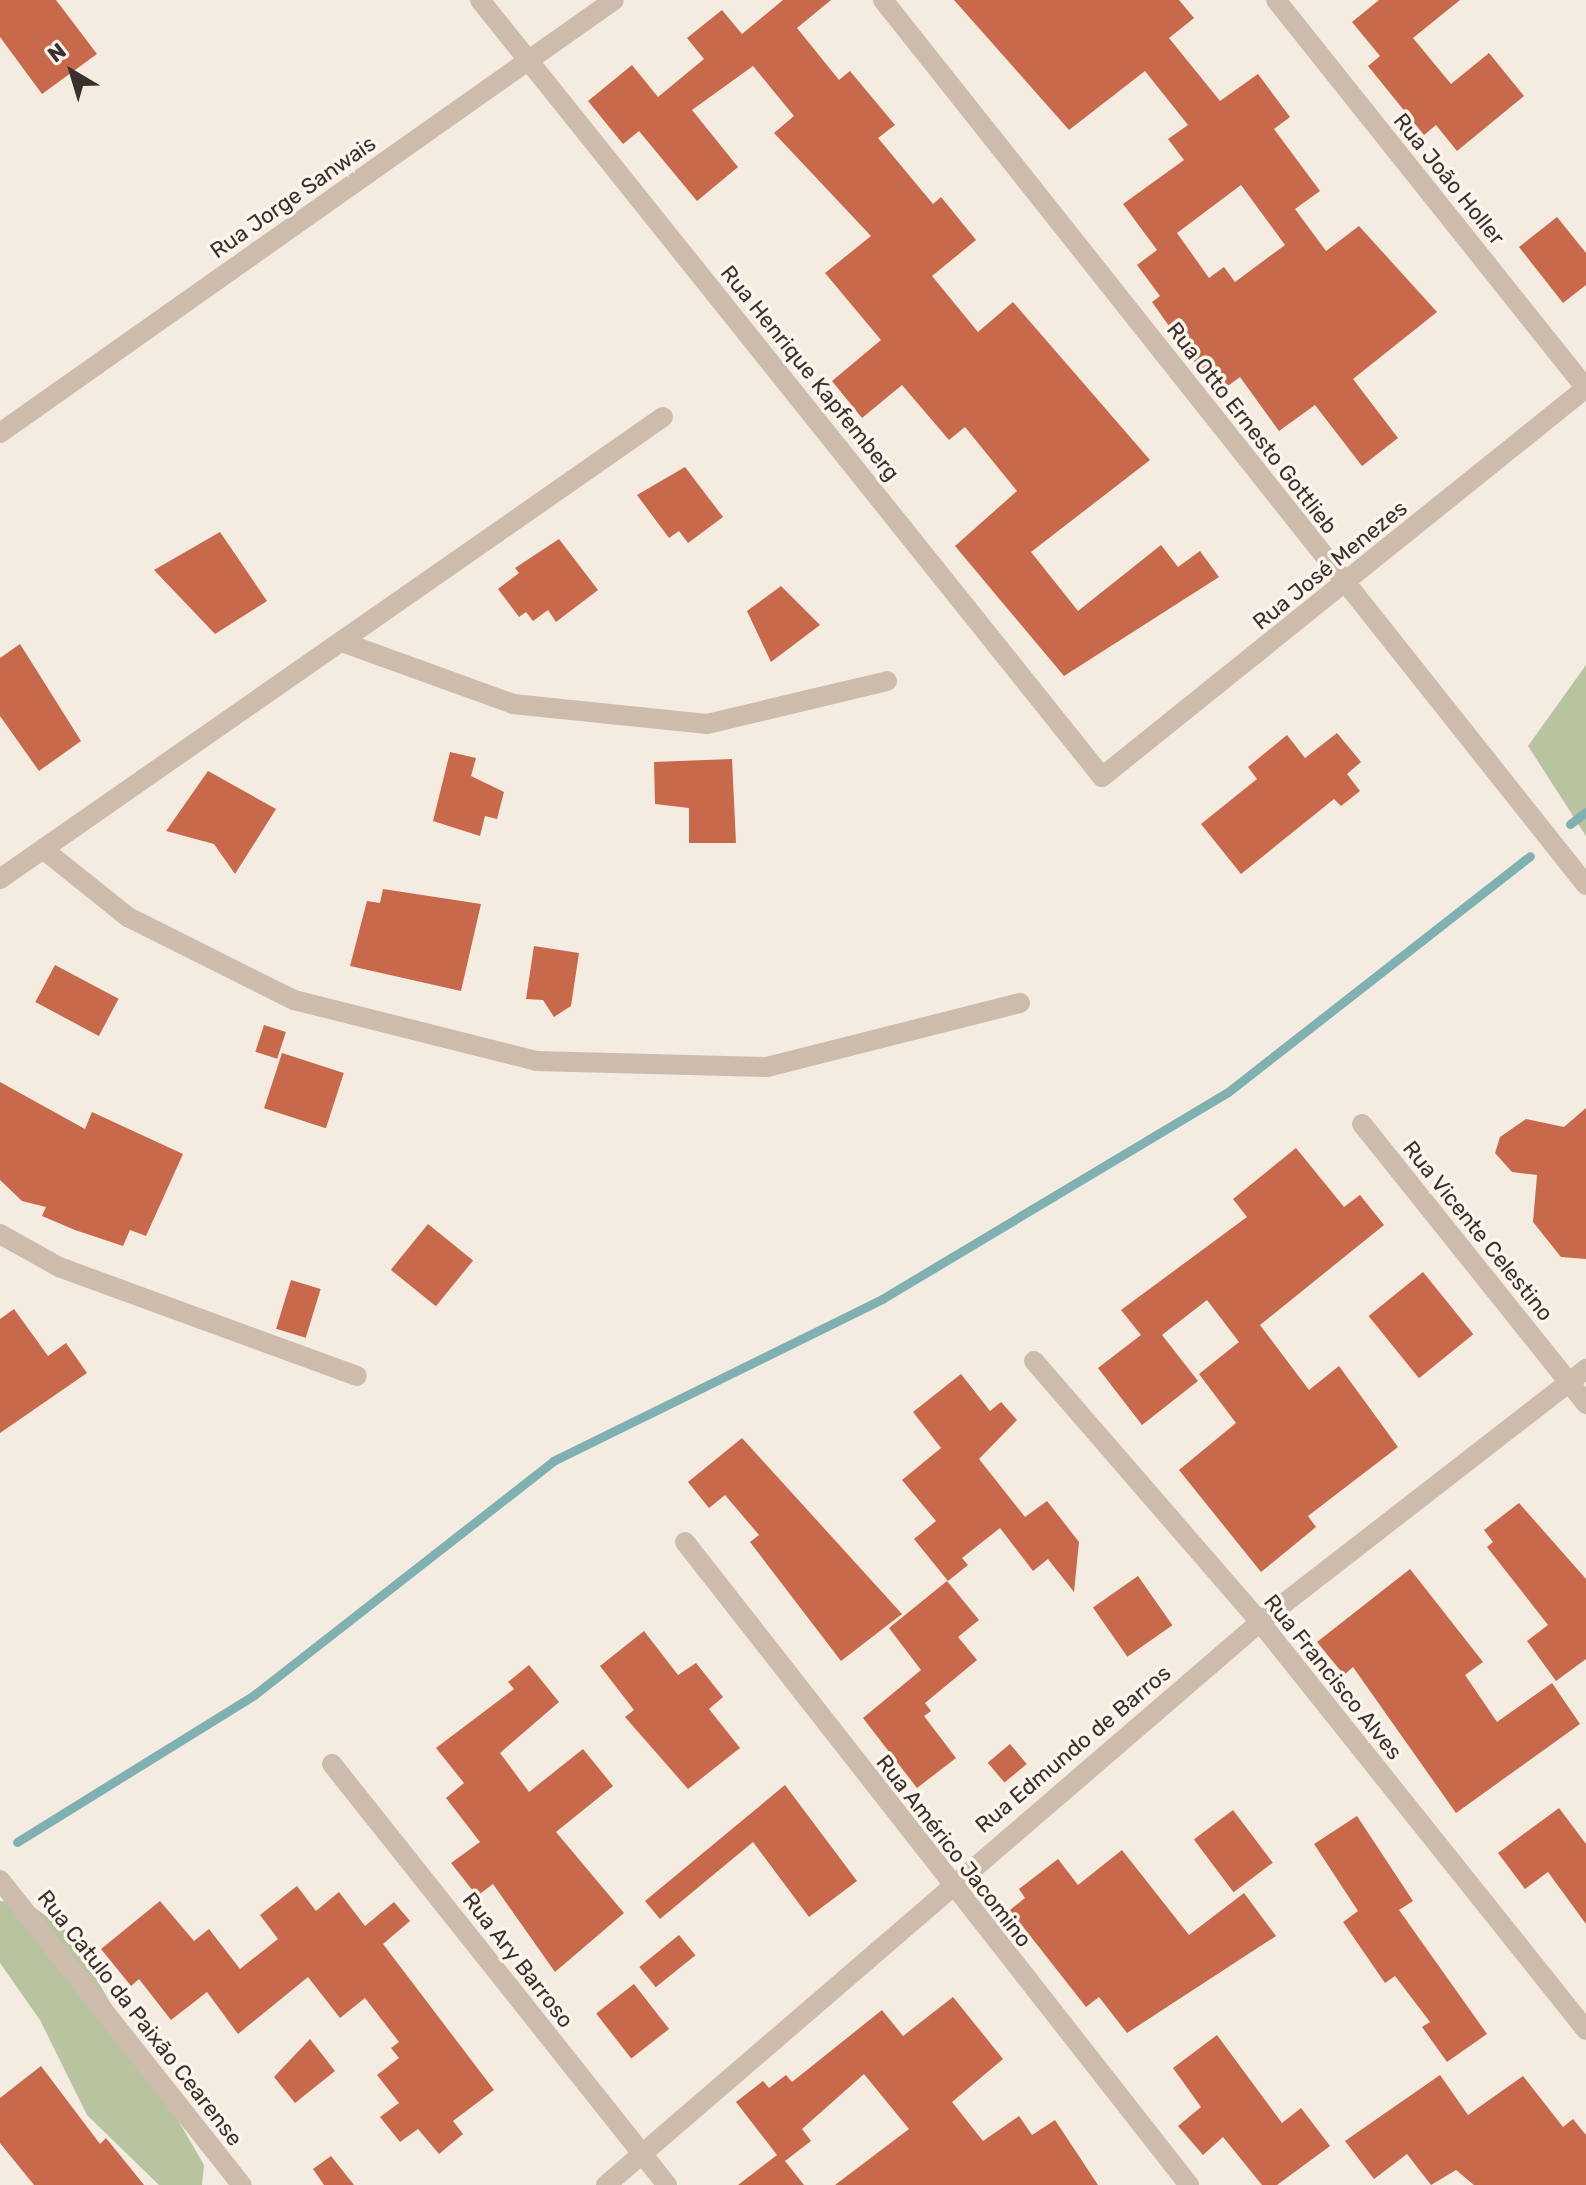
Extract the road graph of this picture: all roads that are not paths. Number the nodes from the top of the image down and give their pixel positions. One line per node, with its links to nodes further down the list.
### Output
1 (480, 0): 5 (street, Rua Henrique Kapfemberg)
2 (614, 0): 5 (street, Rua Jorge Sanwais)
3 (883, 0): 9 (street, Rua Otto Ernesto Gottlieb)
4 (1276, 0): 6 (street, Rua João Holler)
5 (528, 60): 8 (street, Rua Jorge Sanwais); 12 (street, Rua Henrique Kapfemberg)
6 (1586, 388): 9 (street, Rua José Menezes)
7 (663, 417): 10 (street)
8 (0, 433)
9 (1346, 585): 12 (street, Rua José Menezes); 15 (street, Rua Otto Ernesto Gottlieb)
10 (342, 642): 11 (street); 13 (street)
11 (887, 681)
12 (1102, 777)
13 (43, 849): 14 (street); 16 (street)
14 (0, 879)
15 (1586, 885)
16 (1020, 1003)
17 (1362, 1124): 22 (street, Rua Vicente Celestino)
18 (0, 1234): 21 (street)
19 (1034, 1361): 25 (street, Rua Francisco Alves)
20 (1586, 1369): 22 (street, Rua Edmundo de Barros)
21 (357, 1376)
22 (1569, 1383): 23 (street, Rua Vicente Celestino); 25 (street, Rua Edmundo de Barros)
23 (1586, 1404)
24 (685, 1542): 28 (street, Rua Américo Jacomino)
25 (1260, 1622): 28 (street, Rua Edmundo de Barros); 29 (street, Rua Francisco Alves)
26 (332, 1764): 30 (street, Rua Ary Barroso)
27 (0, 1880): 31 (street, Rua Catulo da Paixão Cearense)
28 (949, 1886): 30 (street, Rua Edmundo de Barros); 34 (street, Rua Américo Jacomino)
29 (1586, 2030)
30 (643, 2155): 32 (street, Rua Edmundo de Barros); 33 (street, Rua Ary Barroso)
31 (242, 2185)
32 (606, 2185)
33 (667, 2185)
34 (1189, 2185)

